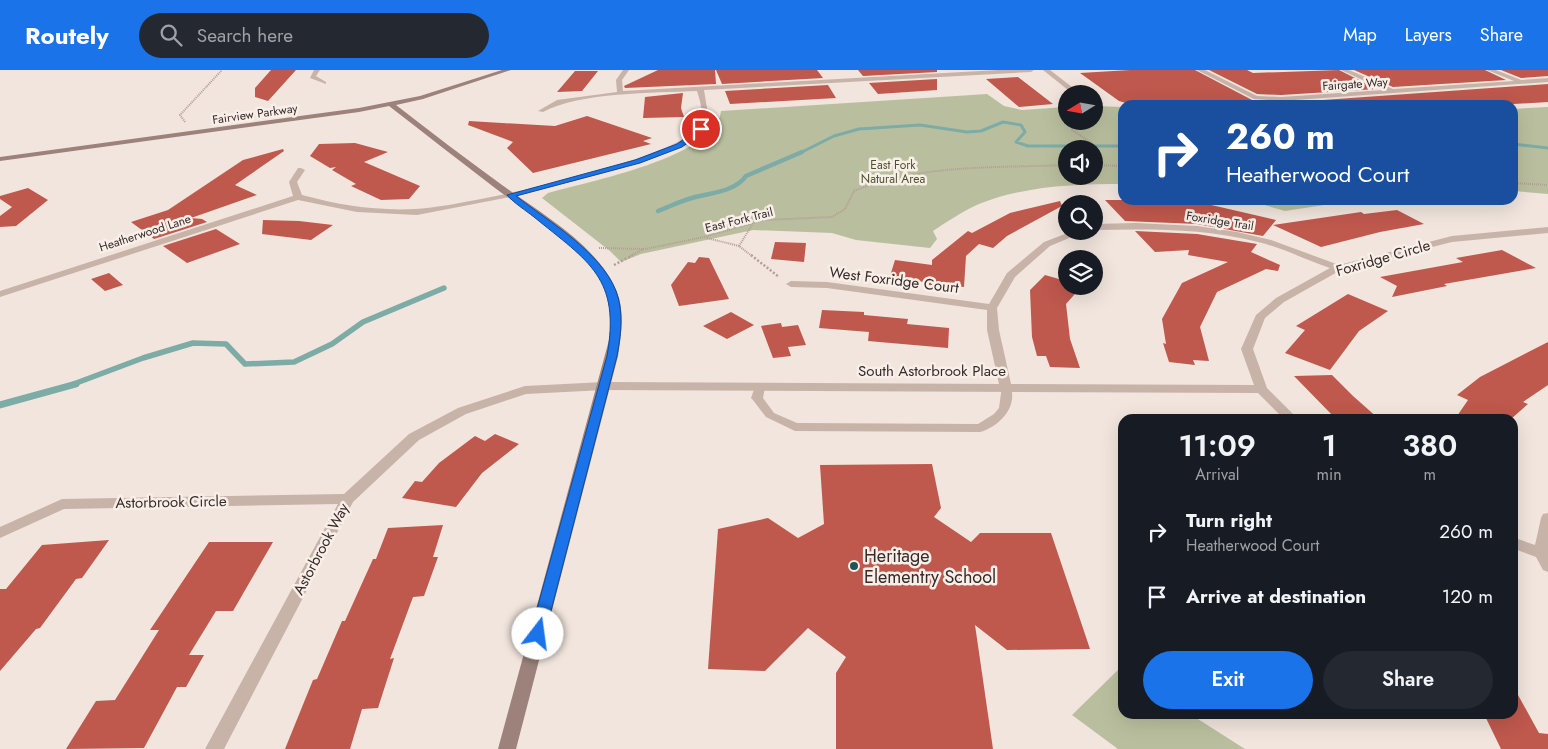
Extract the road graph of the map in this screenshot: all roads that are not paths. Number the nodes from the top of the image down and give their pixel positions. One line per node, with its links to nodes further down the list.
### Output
1 (317, 70): 11 (street)
2 (508, 70): 16 (street, Fairview Parkway)
3 (626, 70): 14 (street)
4 (1031, 70): 13 (street)
5 (1046, 70): 12 (street)
6 (1200, 70): 15 (street, Fairgate Way)
7 (1344, 70): 15 (street)
8 (1490, 70): 10 (street)
9 (1548, 80): 10 (street, Fairgate Way)
10 (1523, 82): 15 (street, Fairgate Way)
11 (324, 83)
12 (1066, 85)
13 (700, 88): 14 (street); 20 (street)
14 (620, 92): 17 (street)
15 (1396, 92)
16 (391, 104): 18 (street, Fairview Parkway); 20 (street)
17 (541, 111)
18 (0, 159)
19 (301, 170): 21 (street)
20 (510, 195): 21 (street); 29 (street)
21 (298, 197): 27 (street, Heatherwood Lane)
22 (1103, 227): 25 (street, Foxridge Trail)
23 (1548, 230): 25 (street, Foxridge Circle)
24 (1058, 240): 28 (street)
25 (1338, 268): 32 (street, Foxridge Circle)
26 (791, 284): 28 (street, West Foxridge Court)
27 (0, 294)
28 (992, 308): 31 (street)
29 (604, 386): 30 (street, South Astorbrook Place); 34 (street, Astorbrook Way); 40 (street)
30 (760, 387): 31 (street, South Astorbrook Place); 31 (lane)
31 (1006, 388): 32 (street, South Astorbrook Place)
32 (1261, 389): 33 (street, Foxridge Circle)
33 (1287, 414)
34 (348, 499): 36 (street, Astorbrook Circle); 39 (street, Astorbrook Way)
35 (1548, 518): 38 (street)
36 (1, 531)
37 (1518, 545): 38 (street)
38 (1545, 560)
39 (214, 749)
40 (507, 749)

